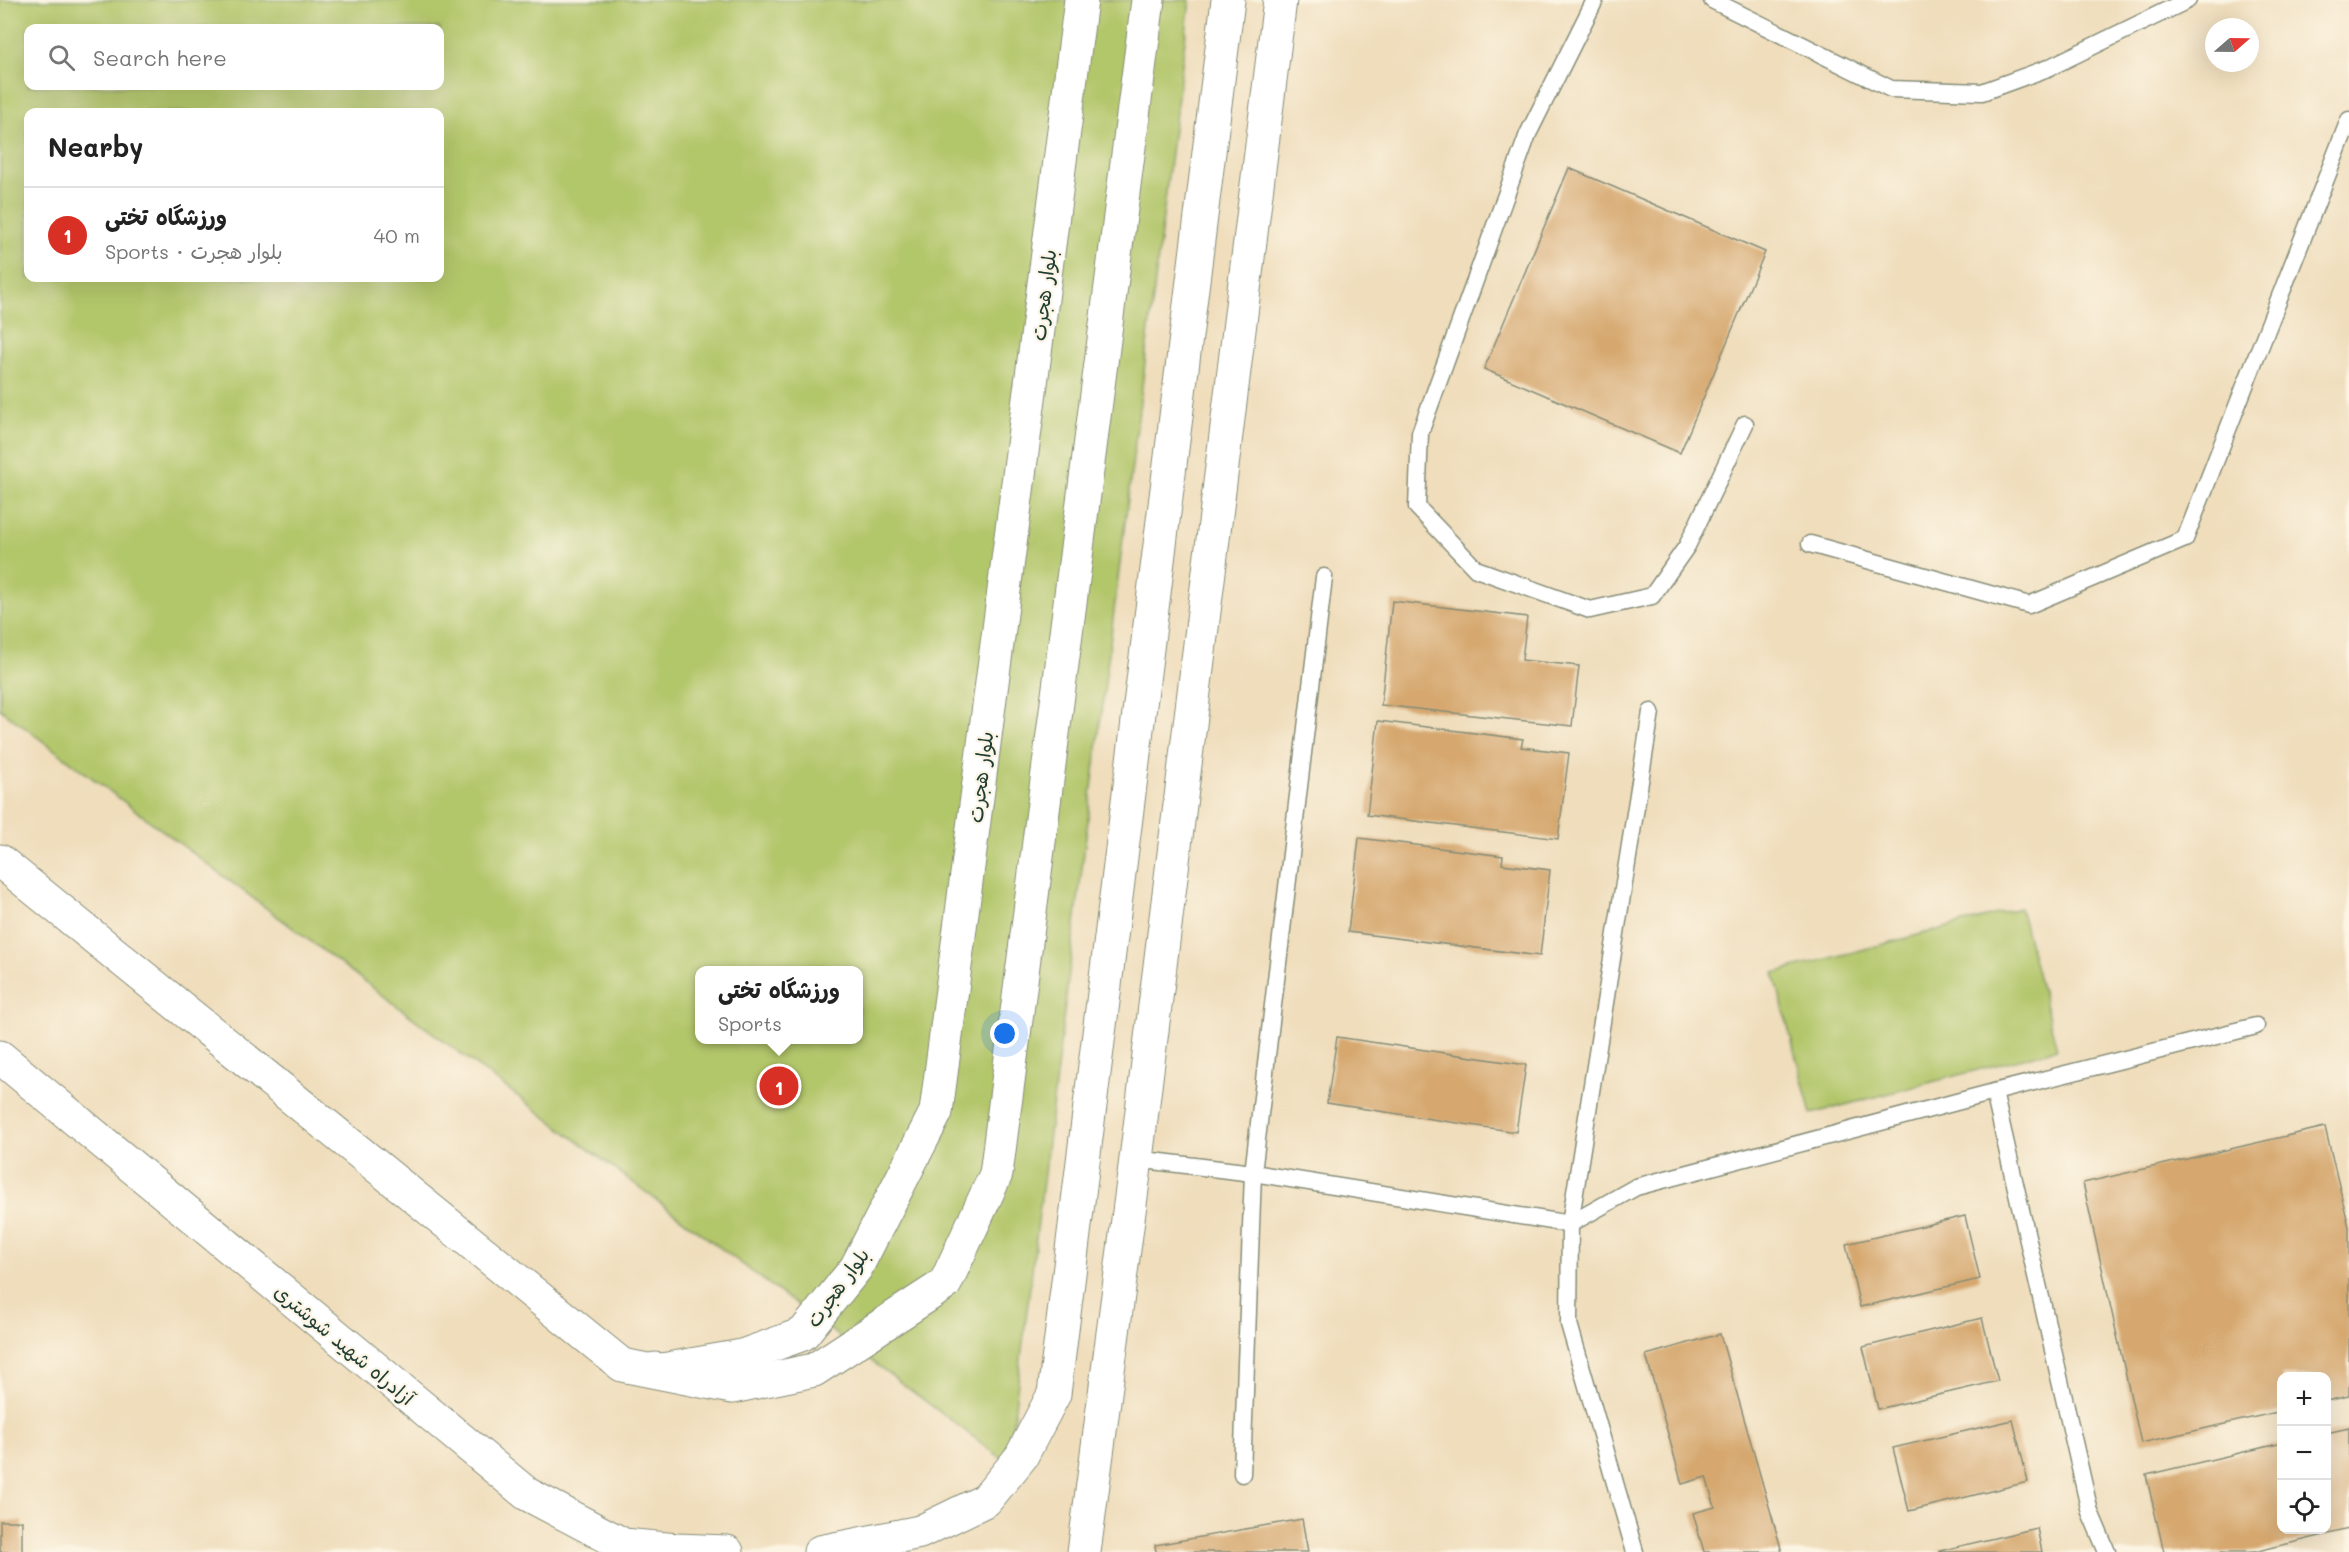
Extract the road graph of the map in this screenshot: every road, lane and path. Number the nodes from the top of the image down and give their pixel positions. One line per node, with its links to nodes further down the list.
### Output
1 (1081, 0): 20 (main road, بلوار هجرت)
2 (1148, 0): 20 (main road)
3 (1228, 0): 22 (main road)
4 (1280, 0): 17 (main road)
5 (1595, 0): 9 (lane)
6 (1712, 0): 7 (lane)
7 (2188, 0)
8 (2349, 120): 10 (lane)
9 (1745, 424)
10 (1810, 544)
11 (1324, 577): 18 (lane)
12 (1651, 712): 19 (lane)
13 (0, 861): 20 (main road)
14 (2256, 1026): 16 (lane)
15 (0, 1056): 23 (main road, آزادراه شهید شوشتری)
16 (1994, 1092): 19 (lane); 26 (lane)
17 (1136, 1159): 18 (lane); 24 (main road)
18 (1253, 1173): 19 (lane); 21 (lane)
19 (1570, 1224): 25 (lane)
20 (622, 1365)
21 (1242, 1474)
22 (844, 1550)
23 (727, 1552)
24 (1084, 1552)
25 (1635, 1552)
26 (2107, 1552)

